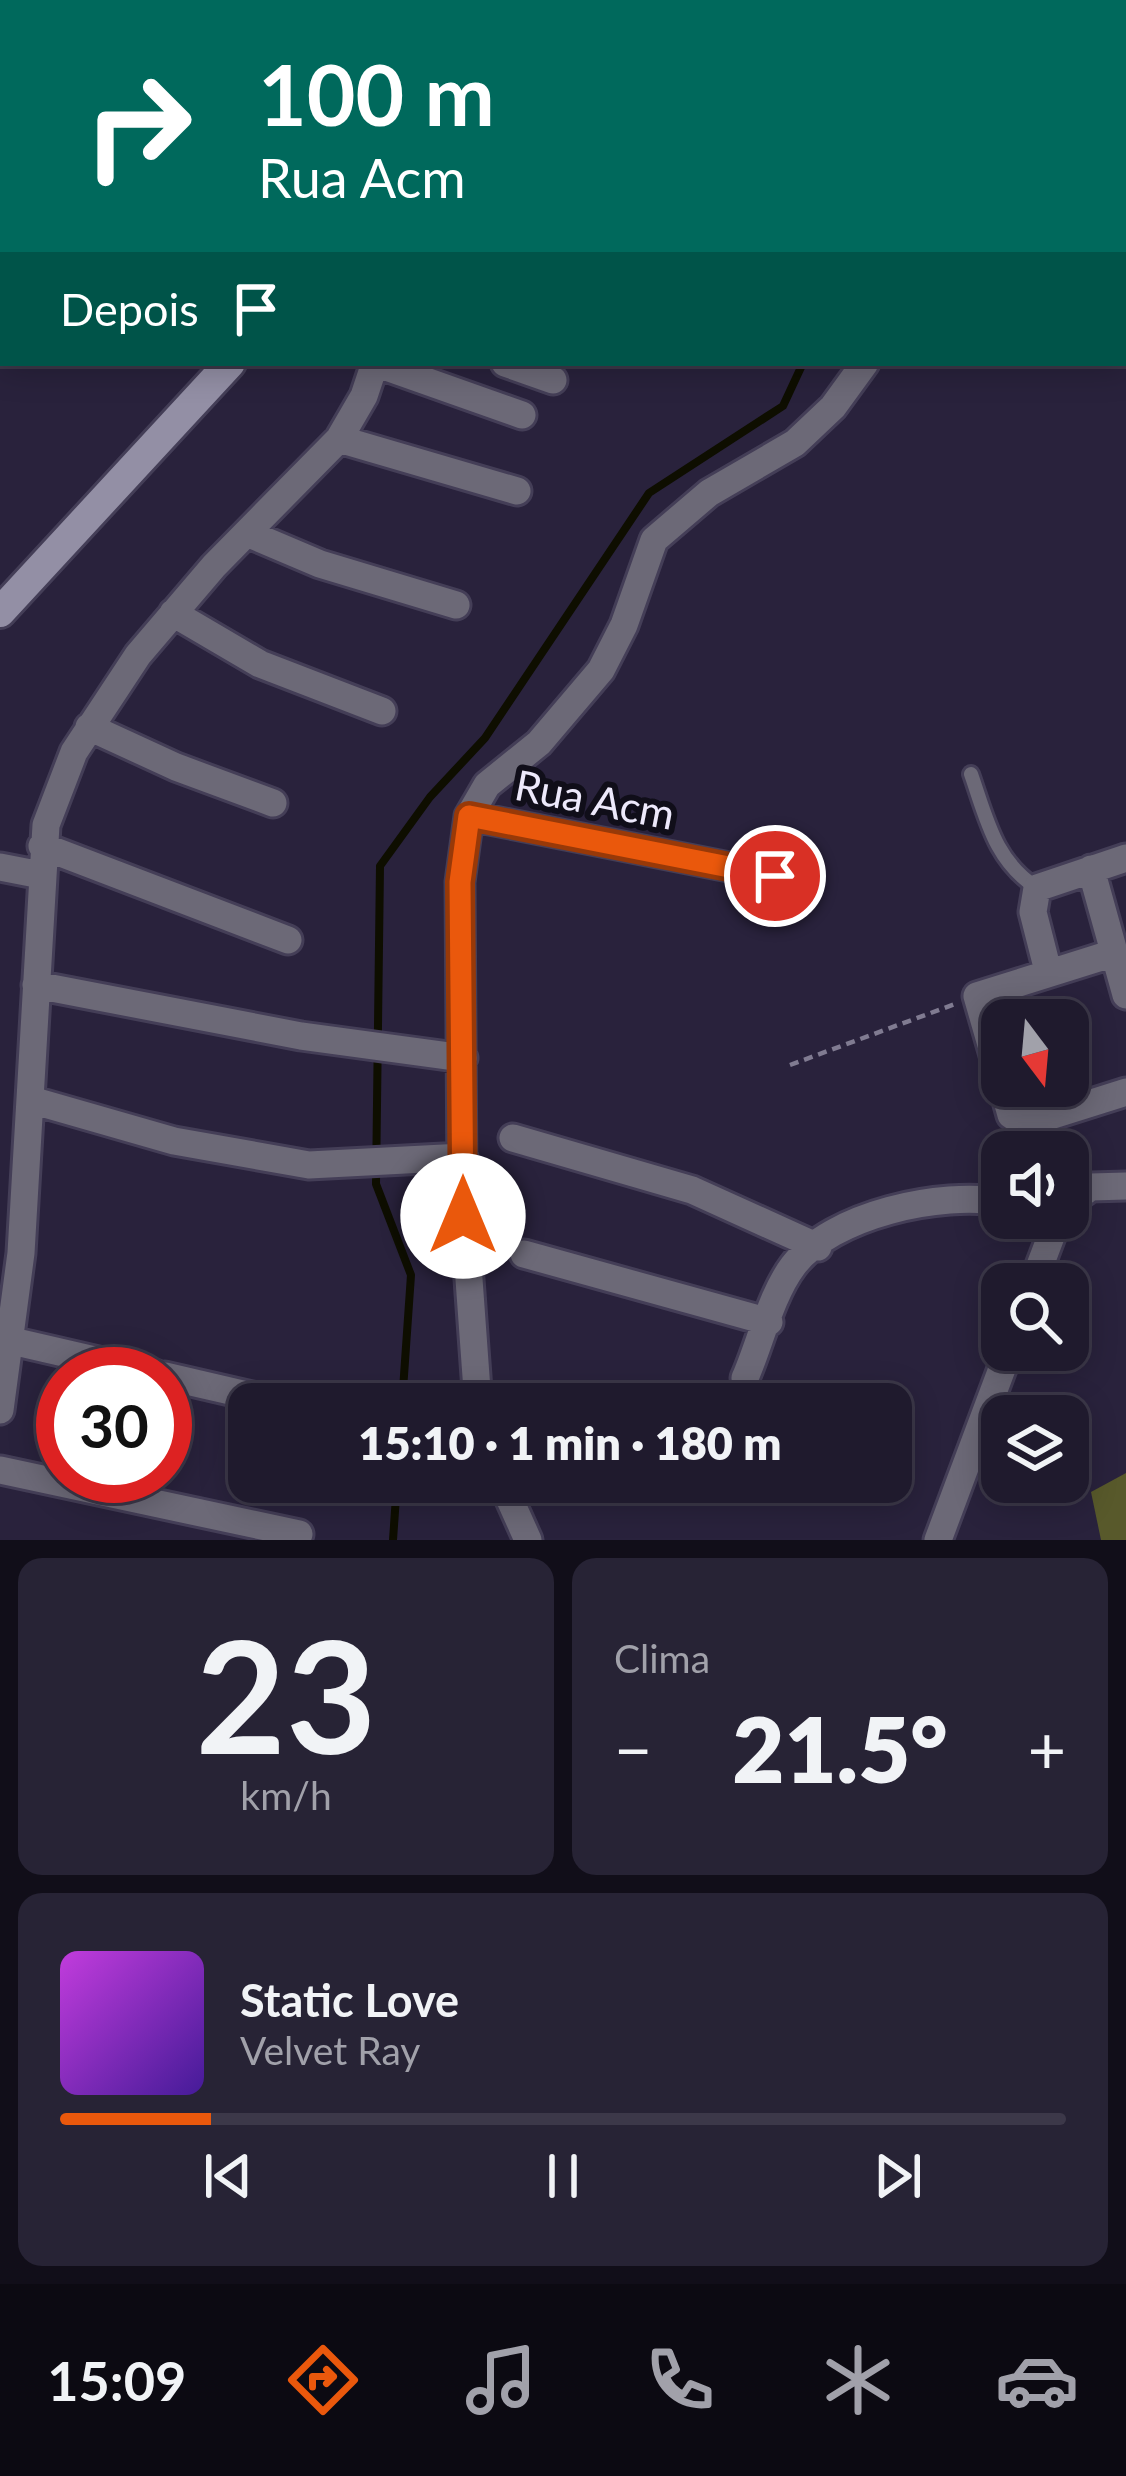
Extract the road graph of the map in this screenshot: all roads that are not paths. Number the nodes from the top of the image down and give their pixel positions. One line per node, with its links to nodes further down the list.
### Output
1 (227, 366): 12 (main road)
2 (374, 366): 8 (street)
3 (383, 366): 7 (street)
4 (513, 366): 6 (street)
5 (863, 366): 18 (street)
6 (553, 380)
7 (522, 415)
8 (339, 439): 9 (street); 10 (street)
9 (517, 491)
10 (247, 533): 11 (street); 13 (street)
11 (456, 605)
12 (0, 612)
13 (172, 614): 14 (street); 15 (street)
14 (382, 711)
15 (89, 728): 17 (street); 20 (street)
16 (971, 774): 24 (lane)
17 (273, 802)
18 (469, 816): 23 (street, Rua Acm); 31 (street)
19 (1126, 858): 22 (street)
20 (41, 861): 21 (street); 25 (street); 28 (street)
21 (0, 867)
22 (1091, 869): 24 (street); 26 (street)
23 (775, 876)
24 (1037, 888): 27 (street)
25 (288, 940)
26 (1114, 953): 27 (street); 29 (street)
27 (1048, 971): 30 (street)
28 (36, 985): 31 (street); 33 (street)
29 (1126, 995)
30 (981, 1010)
31 (463, 1058): 38 (street)
32 (1126, 1092): 34 (street)
33 (31, 1100): 38 (street); 44 (street)
34 (1089, 1104)
35 (1010, 1107): 36 (street)
36 (1079, 1107)
37 (513, 1138): 42 (street)
38 (463, 1156): 51 (street)
39 (1126, 1186): 40 (street)
40 (1089, 1188)
41 (981, 1201): 42 (street)
42 (818, 1247): 45 (street)
43 (524, 1254): 45 (street)
44 (8, 1289): 46 (street)
45 (769, 1322): 49 (street)
46 (12, 1341): 47 (street); 53 (street)
47 (38, 1347)
48 (1001, 1371): 58 (street)
49 (746, 1378)
50 (192, 1382): 52 (street)
51 (476, 1383)
52 (228, 1391)
53 (0, 1410)
54 (0, 1469): 56 (street)
55 (511, 1503): 57 (street)
56 (298, 1534)
57 (528, 1540)
58 (938, 1540)

